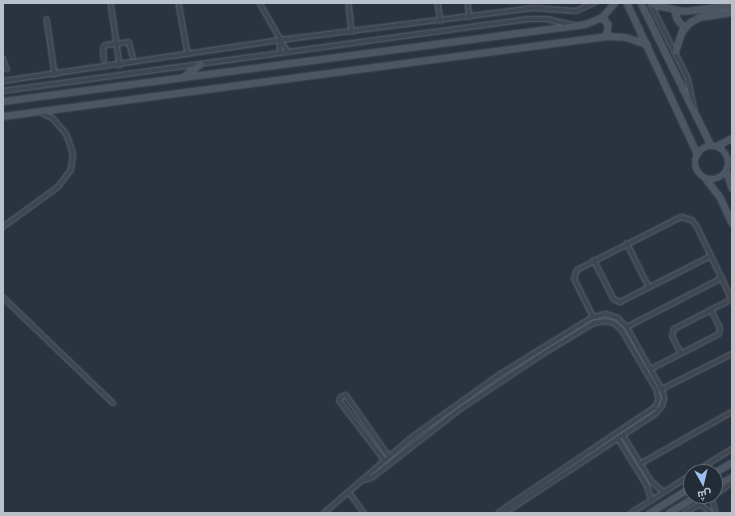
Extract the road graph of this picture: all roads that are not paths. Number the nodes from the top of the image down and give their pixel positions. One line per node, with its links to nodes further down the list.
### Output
1 (111, 3): 26 (street)
2 (179, 3): 31 (street)
3 (260, 3): 25 (street)
4 (349, 3): 23 (street)
5 (438, 3): 20 (street)
6 (468, 3): 17 (street)
7 (532, 3): 14 (street)
8 (594, 3): 14 (street)
9 (614, 3): 18 (street)
10 (627, 3): 27 (street)
11 (641, 3): 44 (street)
12 (651, 3): 15 (street); 29 (street)
13 (732, 5): 15 (street)
14 (533, 8): 17 (street)
15 (675, 10): 22 (street)
16 (732, 12): 22 (street)
17 (470, 17): 20 (street)
18 (602, 17): 21 (street); 24 (street)
19 (47, 19): 38 (street)
20 (441, 21): 23 (street)
21 (574, 26): 28 (street); 39 (street)
22 (684, 27): 29 (street)
23 (352, 32): 25 (street)
24 (607, 36): 27 (street); 43 (street)
25 (280, 40): 28 (street); 30 (street); 31 (street)
26 (117, 44): 32 (street); 34 (street); 36 (street)
27 (647, 44): 48 (street)
28 (288, 52): 30 (street)
29 (675, 52): 44 (street)
30 (282, 53): 35 (street)
31 (188, 54): 36 (street)
32 (132, 56)
33 (3, 58): 37 (street)
34 (104, 60)
35 (200, 64): 39 (street); 41 (street)
36 (120, 65): 38 (street)
37 (7, 69)
38 (55, 74): 40 (street)
39 (184, 76): 42 (street)
40 (3, 81)
41 (3, 90)
42 (3, 101)
43 (40, 112): 45 (street); 54 (street)
44 (695, 115): 47 (street)
45 (3, 116)
46 (732, 138): 47 (street)
47 (714, 145): 48 (street); 49 (street)
48 (697, 154): 51 (street)
49 (731, 166): 50 (street)
50 (727, 172): 51 (street); 52 (street)
51 (706, 179): 53 (street)
52 (732, 188)
53 (732, 223)
54 (3, 227)
55 (627, 243): 56 (street); 57 (street); 59 (street)
56 (711, 256): 58 (street); 59 (street)
57 (594, 260): 59 (street); 63 (street)
58 (722, 278): 61 (street); 64 (street)
59 (649, 287)
60 (3, 297): 73 (street)
61 (732, 299): 62 (street)
62 (711, 310): 67 (street); 67 (street)
63 (593, 316): 64 (street); 65 (street)
64 (627, 326): 69 (street)
65 (571, 330): 66 (street); 70 (street)
66 (574, 335): 72 (street); 75 (street)
67 (681, 354): 69 (street)
68 (732, 354): 71 (street)
69 (651, 369): 71 (street)
70 (480, 388): 72 (street); 76 (street)
71 (662, 389): 75 (street)
72 (484, 392): 78 (street)
73 (113, 403)
74 (732, 412): 83 (street)
75 (623, 433): 77 (street); 83 (street); 104 (street)
76 (411, 438): 78 (street); 80 (street)
77 (618, 438): 87 (street); 105 (street)
78 (415, 443): 89 (street)
79 (732, 449): 84 (street)
80 (389, 456): 81 (street); 81 (street)
81 (384, 460): 89 (street)
82 (732, 462): 85 (street)
83 (640, 464): 86 (street)
84 (708, 464)
85 (723, 467)
86 (645, 472): 87 (street); 93 (street)
87 (641, 474): 94 (street)
88 (732, 477): 91 (street)
89 (364, 480): 96 (street)
90 (683, 480): 97 (street)
91 (723, 482)
92 (732, 482): 95 (street)
93 (654, 484): 94 (street); 97 (street)
94 (649, 488): 99 (street)
95 (723, 489)
96 (349, 492): 102 (street); 103 (street)
97 (664, 492): 99 (street)
98 (683, 492): 107 (street)
99 (652, 500): 106 (street)
100 (683, 504): 108 (street)
101 (700, 504): 109 (street); 110 (street)
102 (324, 513)
103 (364, 513)
104 (499, 513)
105 (506, 513)
106 (632, 513)
107 (649, 513)
108 (668, 513)
109 (685, 513)
110 (711, 513)

